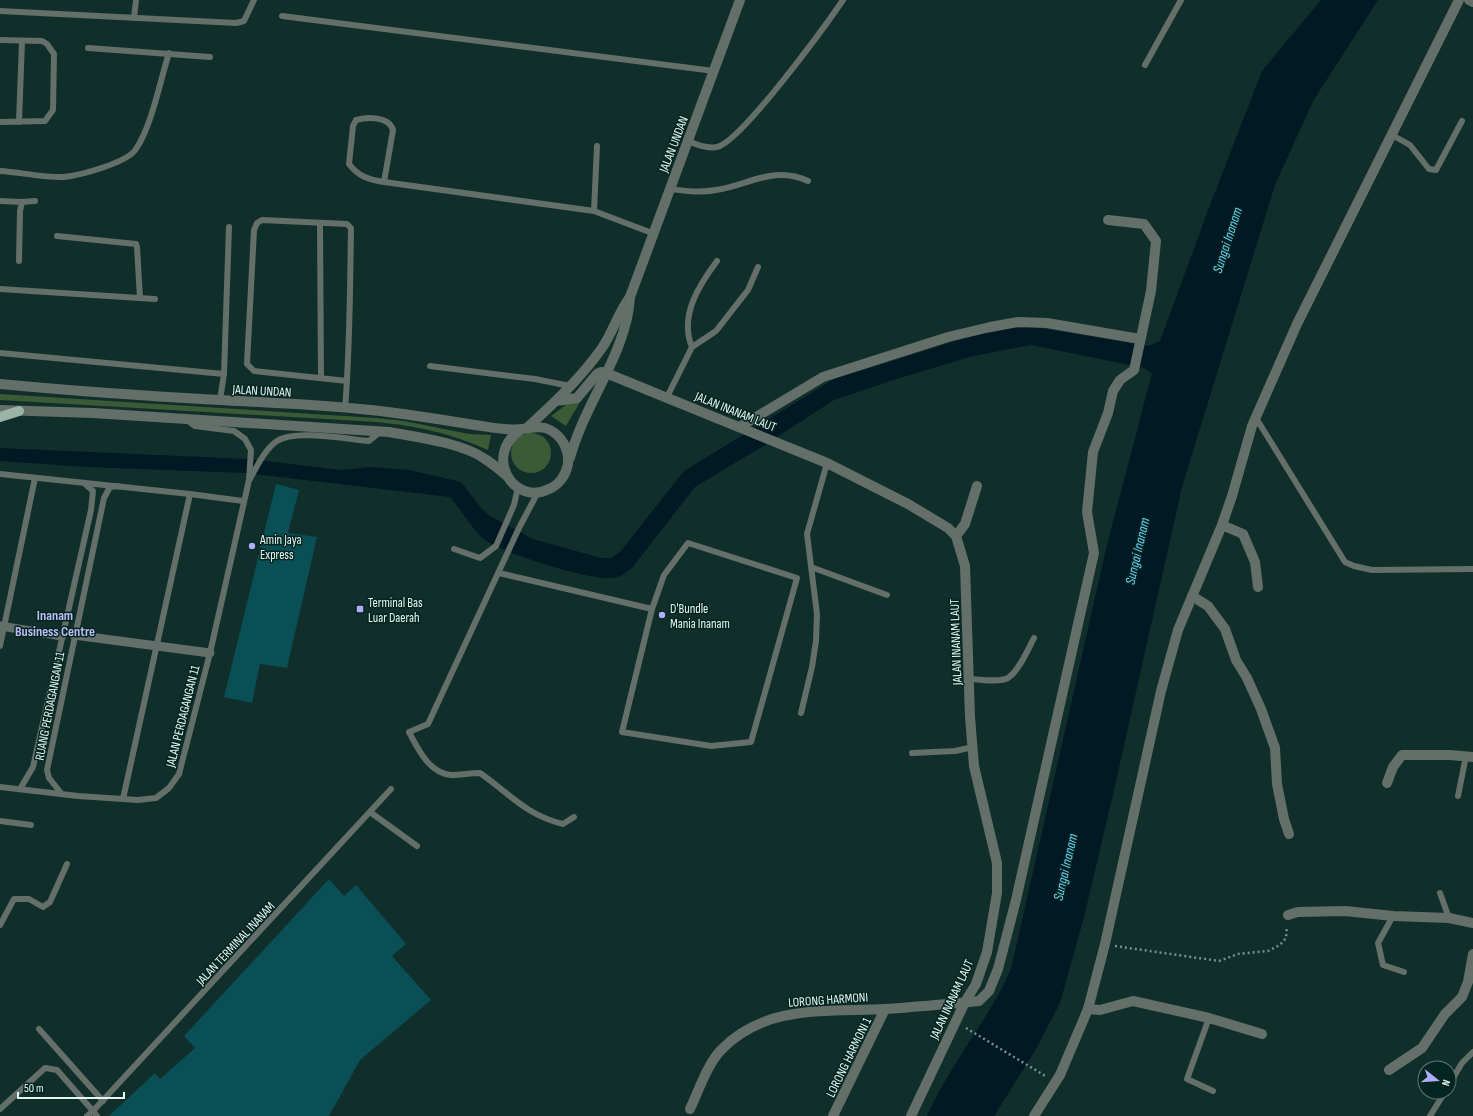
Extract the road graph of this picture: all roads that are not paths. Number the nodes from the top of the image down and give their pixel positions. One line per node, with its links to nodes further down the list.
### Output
1 (136, 0): 11 (lane)
2 (254, 0): 11 (lane)
3 (740, 0): 18 (street, JALAN UNDAN)
4 (843, 0): 23 (lane)
5 (1181, 0): 17 (lane)
6 (1459, 0): 22 (street)
7 (1468, 0): 8 (street)
8 (1473, 2)
9 (0, 11): 11 (lane)
10 (282, 16): 18 (lane)
11 (134, 18)
12 (0, 40): 13 (lane)
13 (22, 41): 21 (lane); 21 (lane)
14 (88, 48): 15 (lane)
15 (169, 53): 16 (lane); 25 (lane)
16 (210, 58)
17 (1145, 65)
18 (714, 71): 23 (street, JALAN UNDAN)
19 (1462, 121): 22 (lane)
20 (0, 122): 21 (lane)
21 (20, 122)
22 (1392, 135): 62 (street)
23 (688, 141): 28 (street, JALAN UNDAN)
24 (597, 146): 32 (lane)
25 (0, 171)
26 (808, 181): 28 (lane)
27 (384, 182): 27 (lane); 32 (lane)
28 (669, 190): 36 (street, JALAN UNDAN)
29 (0, 201): 31 (lane)
30 (35, 201): 31 (lane)
31 (22, 202): 38 (lane)
32 (594, 211): 36 (lane)
33 (1108, 220): 45 (street)
34 (320, 224): 51 (lane); 51 (lane); 52 (lane)
35 (229, 227): 50 (lane)
36 (652, 233): 42 (street, JALAN UNDAN)
37 (57, 236): 43 (lane)
38 (19, 261)
39 (717, 261): 46 (lane)
40 (758, 267): 46 (lane)
41 (0, 289): 43 (lane)
42 (630, 297): 49 (street, JALAN UNDAN); 54 (street, JALAN UNDAN)
43 (140, 298): 44 (lane)
44 (156, 299)
45 (1140, 339): 64 (street); 124 (street, LORONG HARMONI)
46 (692, 347): 55 (lane)
47 (0, 353): 50 (lane)
48 (430, 366): 54 (lane)
49 (606, 373): 55 (street, JALAN INANAM LAUT); 57 (street); 68 (street, JALAN UNDAN)
50 (224, 374): 56 (lane)
51 (321, 378): 52 (lane)
52 (347, 381): 58 (lane)
53 (0, 384): 56 (street, JALAN UNDAN)
54 (570, 386): 57 (street, JALAN UNDAN)
55 (666, 397): 64 (street, JALAN INANAM LAUT)
56 (220, 400): 58 (street, JALAN UNDAN)
57 (556, 401): 65 (street, JALAN UNDAN)
58 (344, 409): 65 (street, JALAN UNDAN)
59 (0, 410): 60 (street)
60 (19, 411): 61 (main road); 63 (street)
61 (0, 417)
62 (1256, 418): 80 (street); 84 (lane)
63 (186, 419): 66 (street); 72 (lane, JALAN PERDAGANGAN 11)
64 (741, 426): 67 (street, JALAN INANAM LAUT)
65 (525, 428): 68 (street, JALAN UNDAN); 70 (street, JALAN UNDAN)
66 (380, 432): 70 (street); 72 (lane, JALAN PERDAGANGAN 11)
67 (827, 463): 81 (street, JALAN INANAM LAUT); 83 (lane)
68 (567, 467): 77 (street, JALAN UNDAN)
69 (0, 474): 71 (lane)
70 (507, 476): 76 (street)
71 (35, 478): 73 (lane); 90 (lane)
72 (249, 480): 79 (lane, JALAN PERDAGANGAN 11)
73 (84, 483): 74 (lane); 92 (lane, RUANG PERDAGANGAN 11)
74 (118, 486): 78 (lane); 91 (lane, RUANG PERDAGANGAN 11)
75 (977, 486): 81 (street)
76 (518, 487): 77 (street); 82 (lane)
77 (538, 492): 85 (lane)
78 (190, 494): 79 (lane); 95 (lane)
79 (243, 501): 96 (lane, JALAN PERDAGANGAN 11)
80 (1222, 525): 86 (street); 88 (street)
81 (956, 536): 97 (street, JALAN INANAM LAUT)
82 (454, 549)
83 (811, 567): 87 (lane); 98 (lane)
84 (1473, 569)
85 (498, 573): 89 (lane); 110 (lane)
86 (1258, 587)
87 (887, 595)
88 (1192, 596): 113 (street); 126 (street)
89 (652, 609): 89 (lane)
90 (2, 627): 92 (street); 94 (lane)
91 (74, 635): 95 (street); 106 (lane, RUANG PERDAGANGAN 11)
92 (62, 636): 104 (lane, RUANG PERDAGANGAN 11)
93 (1034, 638): 97 (lane)
94 (0, 646)
95 (156, 647): 96 (street); 108 (lane)
96 (210, 653): 108 (lane, JALAN PERDAGANGAN 11)
97 (970, 678): 99 (street, JALAN INANAM LAUT)
98 (801, 713)
99 (973, 747): 100 (lane); 124 (street, JALAN INANAM LAUT)
100 (912, 753)
101 (1469, 757): 102 (street); 107 (lane)
102 (1386, 783)
103 (0, 787): 104 (lane, JALAN PERDAGANGAN 11)
104 (20, 789): 106 (lane, JALAN PERDAGANGAN 11)
105 (391, 789): 109 (lane, JALAN TERMINAL INANAM)
106 (61, 793): 108 (lane, JALAN PERDAGANGAN 11)
107 (1458, 796)
108 (123, 799)
109 (370, 812): 114 (lane); 134 (lane, JALAN TERMINAL INANAM)
110 (574, 817)
111 (0, 821): 112 (lane)
112 (31, 825)
113 (1289, 834)
114 (417, 846)
115 (67, 864): 121 (lane)
116 (1440, 893): 119 (lane)
117 (1288, 915): 118 (street)
118 (1393, 916): 119 (street); 123 (lane)
119 (1449, 918): 120 (street)
120 (1473, 923)
121 (0, 925)
122 (1473, 954): 131 (street)
123 (1404, 972)
124 (965, 1002): 125 (street, LORONG HARMONI); 141 (street, JALAN INANAM LAUT)
125 (885, 1009): 137 (street, LORONG HARMONI); 140 (street, LORONG HARMONI 1)
126 (1088, 1009): 127 (street); 142 (street)
127 (1209, 1018): 129 (street); 133 (lane)
128 (39, 1029): 134 (lane)
129 (1262, 1034)
130 (1473, 1052): 132 (lane)
131 (1389, 1070)
132 (1457, 1071)
133 (1213, 1091)
134 (103, 1100): 138 (lane, JALAN TERMINAL INANAM)
135 (1440, 1100): 143 (lane)
136 (0, 1109): 138 (lane)
137 (690, 1109)
138 (95, 1114): 139 (lane, JALAN TERMINAL INANAM)
139 (87, 1116)
140 (833, 1116)
141 (911, 1116)
142 (1034, 1116)
143 (1430, 1116)

